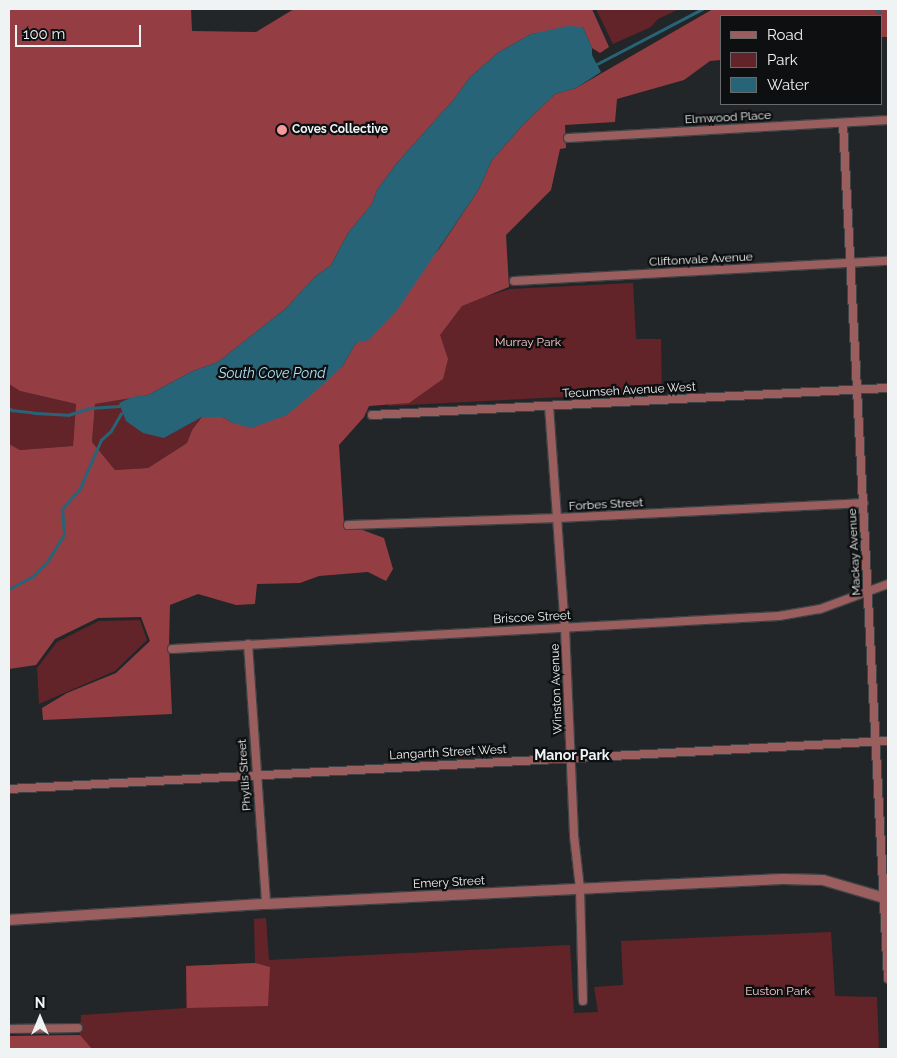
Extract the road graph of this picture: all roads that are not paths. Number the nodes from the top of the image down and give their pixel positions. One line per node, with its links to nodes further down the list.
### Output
1 (888, 120): 2 (street, Elmwood Place)
2 (843, 123): 3 (street, Elmwood Place); 5 (street, Mackay Avenue)
3 (568, 138)
4 (888, 262): 5 (street, Cliftonvale Avenue)
5 (850, 263): 6 (street, Cliftonvale Avenue); 8 (street, Mackay Avenue)
6 (514, 281)
7 (888, 388): 8 (street, Tecumseh Avenue West)
8 (858, 389): 9 (street, Tecumseh Avenue West); 11 (street, Mackay Avenue)
9 (549, 406): 10 (street, Tecumseh Avenue West); 12 (street, Winston Avenue)
10 (372, 415)
11 (864, 504): 12 (street, Forbes Street); 15 (street, Mackay Avenue)
12 (558, 518): 13 (street, Forbes Street); 16 (street, Winston Avenue)
13 (348, 525)
14 (888, 584): 15 (street, Briscoe Street)
15 (868, 591): 16 (street, Briscoe Street); 20 (street, Mackay Avenue)
16 (565, 628): 17 (street, Briscoe Street); 21 (street, Winston Avenue)
17 (248, 644): 18 (street, Briscoe Street); 22 (street, Phyllis Street)
18 (172, 649)
19 (888, 741): 20 (street, Langarth Street West)
20 (874, 742): 21 (street, Langarth Street West); 25 (street, Mackay Avenue)
21 (571, 758): 22 (street, Langarth Street West); 24 (street, Winston Avenue)
22 (256, 775): 23 (street, Langarth Street West); 26 (street, Phyllis Street)
23 (9, 789)
24 (580, 889): 25 (street, Emery Street); 26 (street, Emery Street); 29 (street, Winston Avenue)
25 (886, 898): 28 (street, Mackay Avenue)
26 (266, 904): 27 (street, Emery Street)
27 (9, 920)
28 (888, 979)
29 (583, 1001)
30 (78, 1028): 31 (street)
31 (9, 1029)

